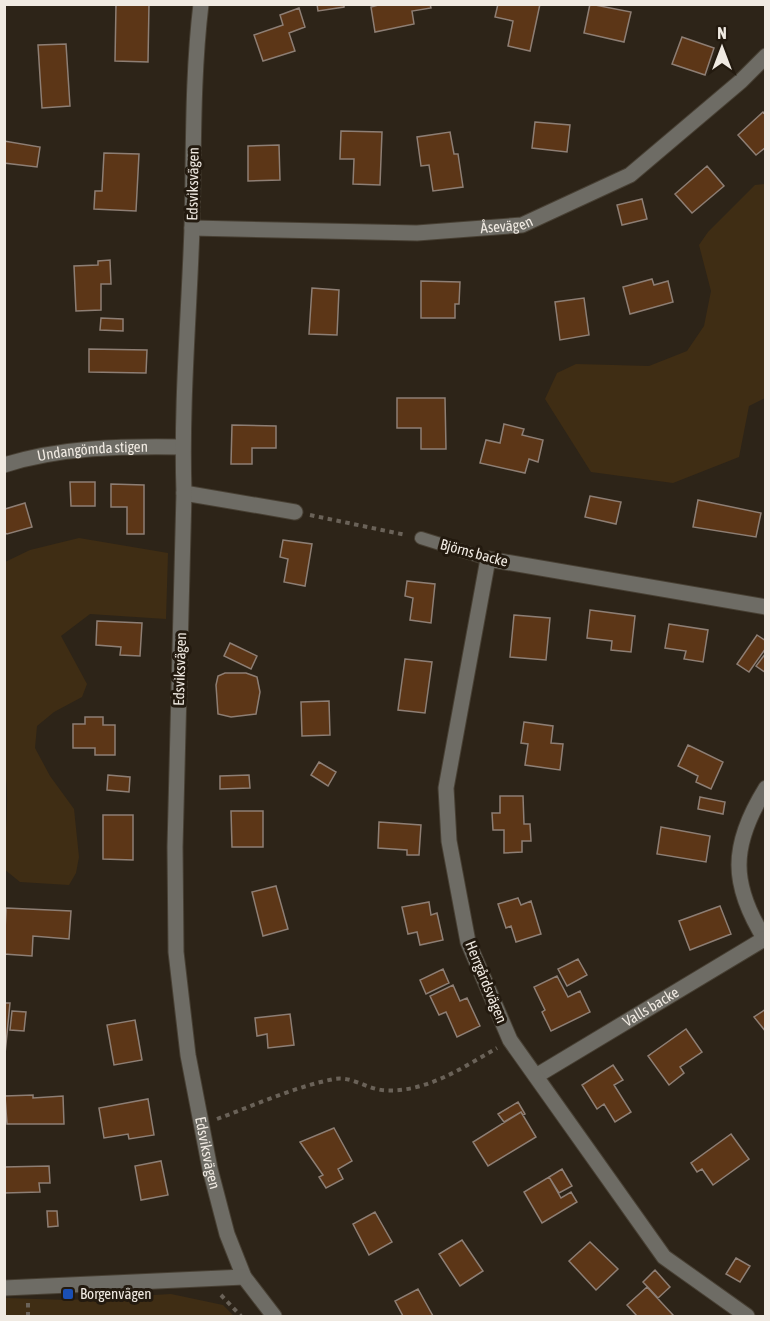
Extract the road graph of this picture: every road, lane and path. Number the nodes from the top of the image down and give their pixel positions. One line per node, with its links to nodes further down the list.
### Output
1 (201, 4): 3 (street, Edsviksvägen)
2 (765, 56): 3 (street, Åsevägen)
3 (192, 228): 4 (street, Edsviksvägen)
4 (182, 447): 5 (street, Undangömda stigen); 6 (street, Edsviksvägen)
5 (4, 465)
6 (184, 493): 7 (street); 15 (street, Edsviksvägen)
7 (295, 512): 8 (path, Björns backe)
8 (421, 538): 9 (lane, Björns backe)
9 (488, 559): 10 (street, Björns backe); 13 (street, Herrgårdsvägen)
10 (765, 608)
11 (765, 788): 12 (street)
12 (765, 940): 14 (street, Valls backe)
13 (510, 1040): 14 (street, Herrgårdsvägen); 15 (path)
14 (536, 1076): 21 (street, Herrgårdsvägen)
15 (202, 1125): 16 (street, Edsviksvägen)
16 (244, 1277): 17 (street); 20 (street, Edsviksvägen)
17 (207, 1280): 18 (street); 19 (path)
18 (4, 1288)
19 (241, 1317)
20 (274, 1317)
21 (747, 1317)

